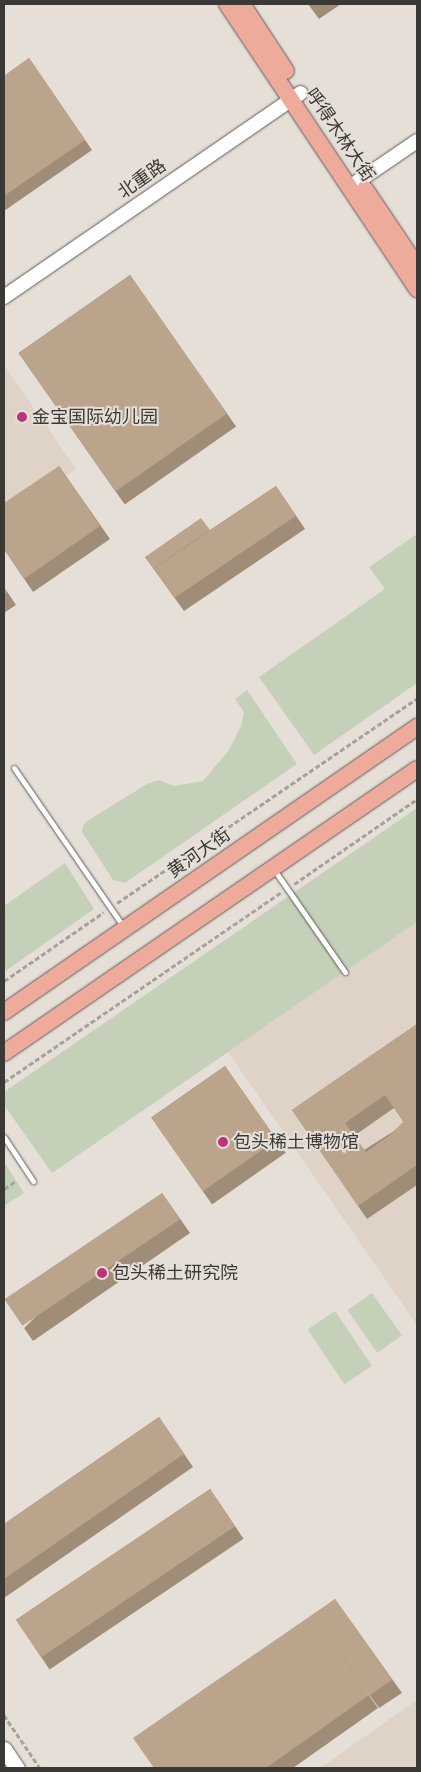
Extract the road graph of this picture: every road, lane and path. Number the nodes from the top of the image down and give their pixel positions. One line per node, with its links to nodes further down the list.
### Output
1 (227, 4): 3 (main road, 呼得木林大街)
2 (242, 4): 3 (main road, 呼得木林大街)
3 (297, 96): 5 (main road, 呼得木林大街); 8 (street, 北重路)
4 (417, 141): 5 (street)
5 (355, 183): 6 (main road, 呼得木林大街); 7 (main road, 呼得木林大街)
6 (417, 266)
7 (417, 290)
8 (4, 297)
9 (417, 698): 16 (path)
10 (417, 727): 17 (main road, 黄河大街)
11 (14, 768): 16 (lane)
12 (417, 769): 14 (main road)
13 (417, 800): 15 (path)
14 (273, 868): 15 (lane); 21 (main road)
15 (287, 888): 18 (lane); 22 (path)
16 (110, 908): 17 (lane); 19 (path)
17 (125, 929): 20 (main road, 黄河大街)
18 (344, 972)
19 (4, 981)
20 (4, 1012)
21 (4, 1054)
22 (4, 1082)
23 (4, 1137): 25 (lane)
24 (16, 1181): 26 (path)
25 (33, 1181)
26 (4, 1189)
27 (4, 1715): 30 (path)
28 (4, 1750): 29 (main road)
29 (17, 1768)
30 (40, 1768)

